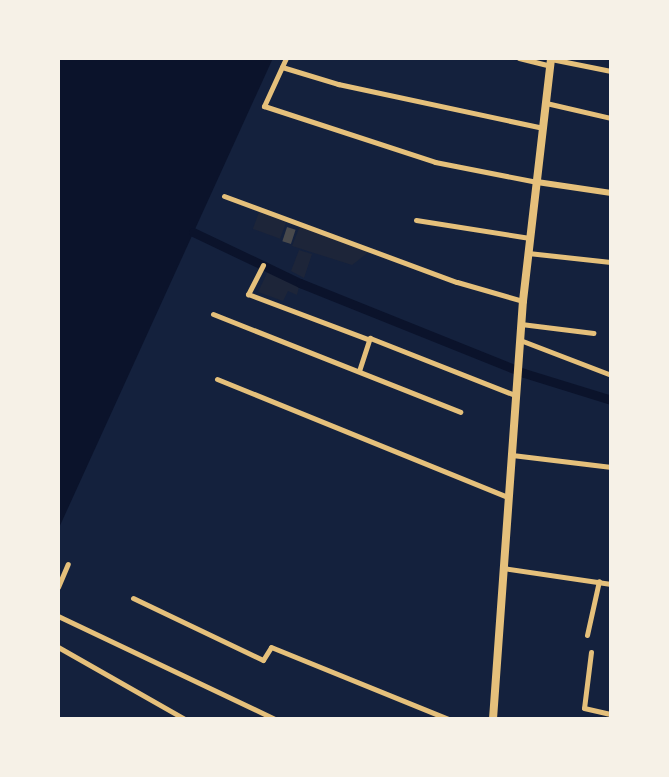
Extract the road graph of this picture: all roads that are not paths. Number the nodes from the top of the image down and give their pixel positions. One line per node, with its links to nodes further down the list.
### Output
1 (286, 58): 4 (street)
2 (519, 58): 3 (street)
3 (551, 61): 5 (street); 6 (main road)
4 (282, 67): 8 (street); 9 (street)
5 (611, 71)
6 (546, 103): 7 (street); 8 (main road)
7 (611, 118)
8 (543, 128): 9 (main road)
9 (537, 182): 10 (street); 13 (main road)
10 (611, 193)
11 (224, 195): 17 (street)
12 (416, 219): 13 (street)
13 (530, 238): 14 (main road)
14 (528, 253): 15 (street); 17 (main road)
15 (611, 262)
16 (263, 265): 21 (street)
17 (523, 301): 19 (main road)
18 (213, 314): 23 (street)
19 (521, 324): 20 (street); 22 (main road)
20 (593, 333)
21 (368, 339): 23 (street); 26 (street)
22 (520, 340): 24 (street); 26 (main road)
23 (359, 370): 27 (street)
24 (611, 375)
25 (217, 379): 30 (street)
26 (515, 395): 28 (main road)
27 (460, 412)
28 (512, 455): 29 (street); 30 (main road)
29 (611, 467)
30 (508, 497): 32 (main road)
31 (68, 564): 35 (street)
32 (503, 568): 33 (street); 46 (main road)
33 (599, 581): 34 (street); 38 (street)
34 (611, 584)
35 (58, 587)
36 (133, 598): 45 (street)
37 (58, 617): 44 (street)
38 (587, 635)
39 (58, 647): 43 (street)
40 (591, 652): 41 (street)
41 (590, 710): 42 (street); 47 (street)
42 (611, 714)
43 (186, 719)
44 (275, 719)
45 (448, 719)
46 (493, 719)
47 (589, 719)

